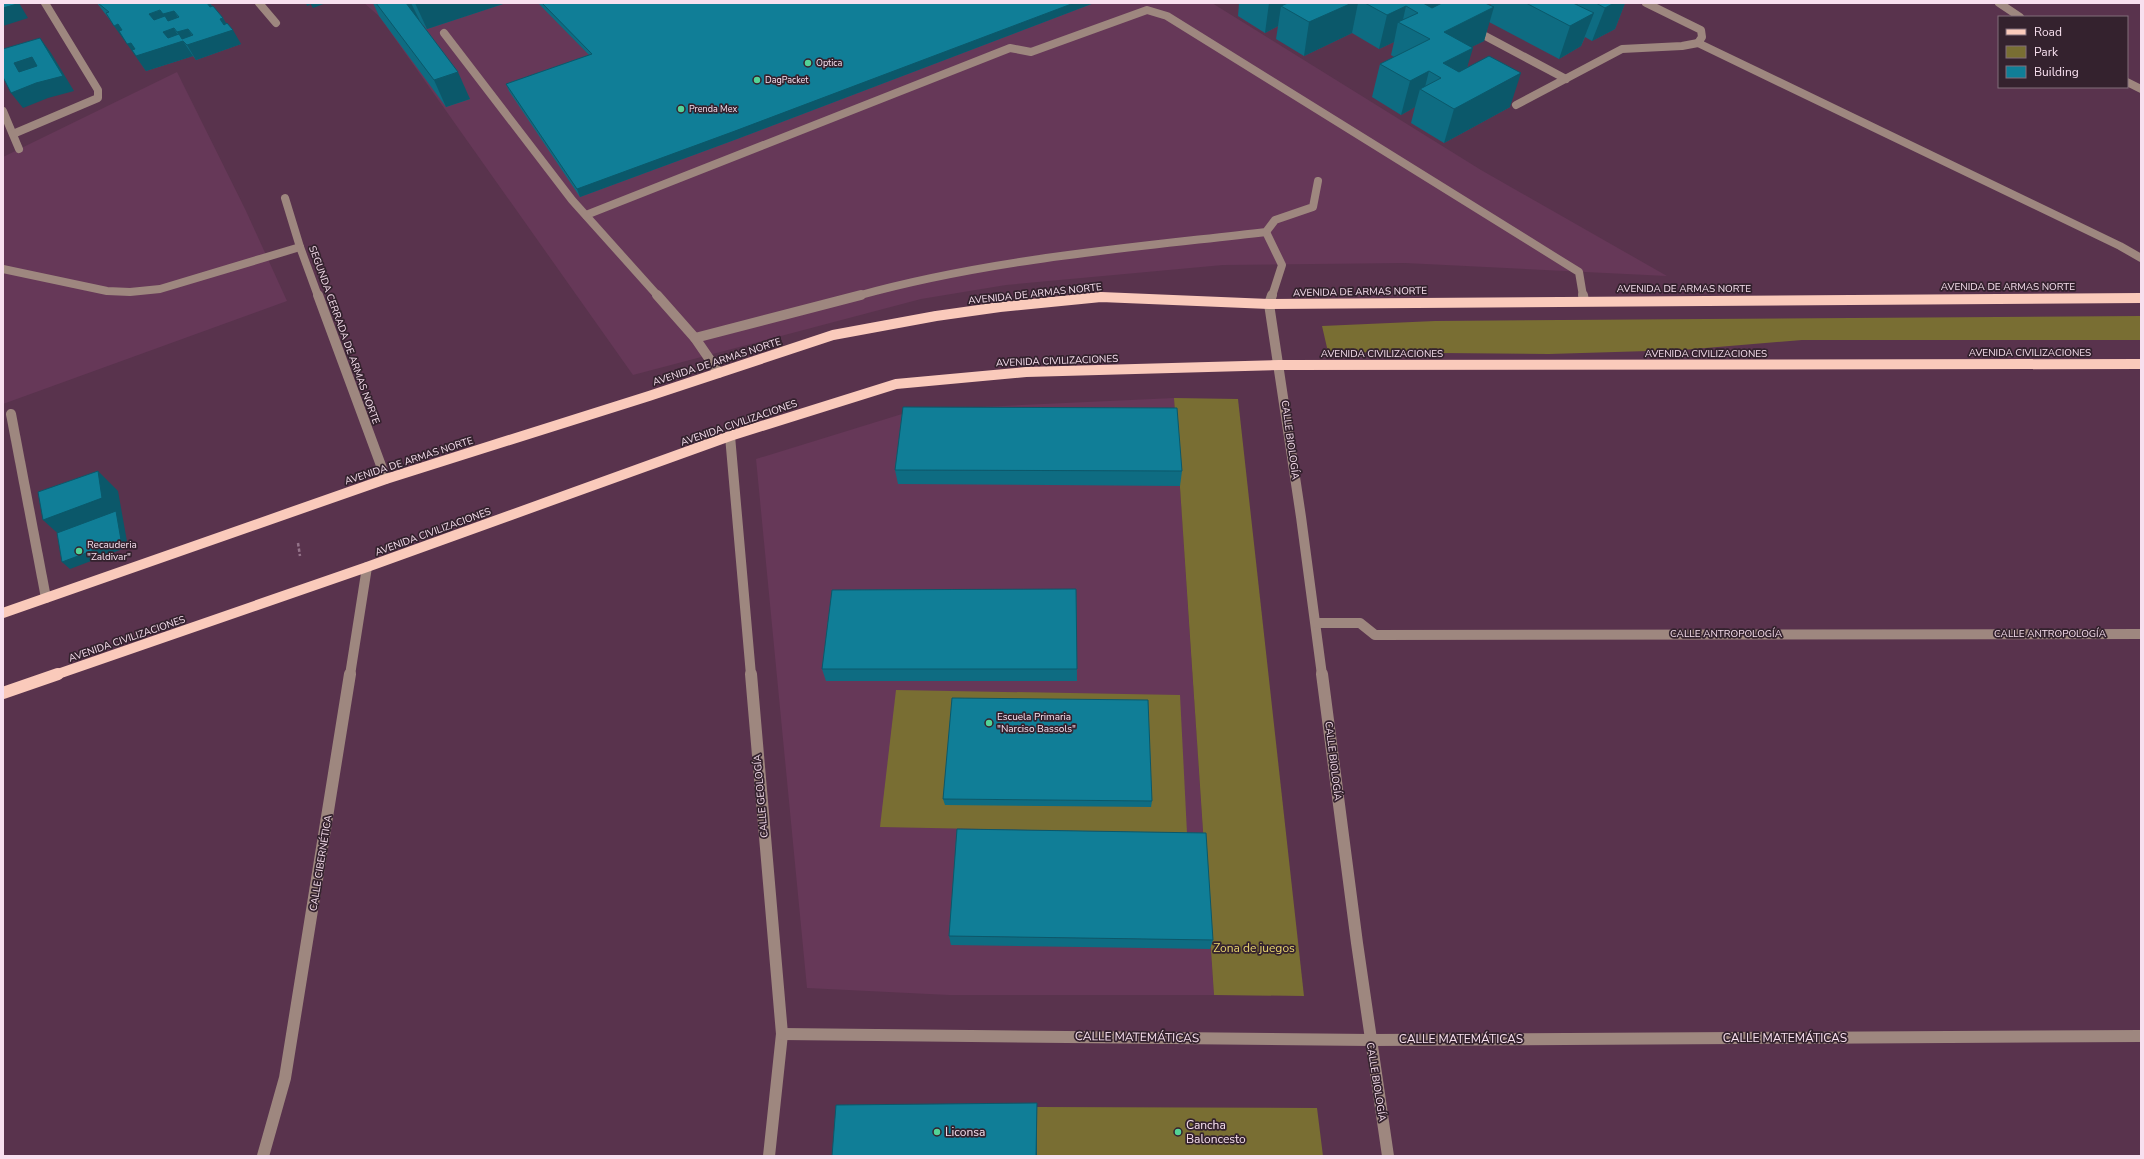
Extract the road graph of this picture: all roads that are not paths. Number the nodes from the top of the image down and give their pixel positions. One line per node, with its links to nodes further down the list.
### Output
1 (45, 3): 15 (street)
2 (260, 3): 6 (street)
3 (1646, 3): 9 (street)
4 (1999, 3): 5 (street)
5 (2018, 16)
6 (276, 23)
7 (1465, 25): 10 (street)
8 (444, 33): 19 (street)
9 (1698, 43): 10 (street); 22 (street)
10 (1566, 79): 13 (street)
11 (2128, 82): 12 (street)
12 (2141, 88)
13 (1516, 105)
14 (3, 111): 15 (street)
15 (13, 134): 16 (street)
16 (19, 149)
17 (1318, 181): 20 (street)
18 (284, 198): 21 (street, SEGUNDA CERRADA DE ARMAS NORTE)
19 (586, 215): 25 (street); 27 (street)
20 (1266, 232): 26 (street); 27 (street)
21 (300, 247): 23 (street); 33 (street, SEGUNDA CERRADA DE ARMAS NORTE)
22 (2141, 258)
23 (3, 268)
24 (2141, 298): 25 (main road, AVENIDA DE ARMAS NORTE)
25 (1584, 300): 26 (main road, AVENIDA DE ARMAS NORTE)
26 (1269, 304): 29 (street, CALLE BIOLOGÍA); 30 (main road, AVENIDA DE ARMAS NORTE)
27 (696, 338): 30 (street)
28 (2141, 364): 29 (main road, AVENIDA CIVILIZACIONES)
29 (1279, 365): 32 (main road, AVENIDA CIVILIZACIONES); 37 (street, CALLE BIOLOGÍA)
30 (719, 373): 33 (main road, AVENIDA DE ARMAS NORTE)
31 (11, 414): 35 (street)
32 (730, 436): 34 (main road, AVENIDA CIVILIZACIONES); 40 (street, CALLE GEOLOGÍA)
33 (386, 479): 35 (main road, AVENIDA DE ARMAS NORTE)
34 (368, 567): 39 (main road, AVENIDA CIVILIZACIONES); 43 (street, CALLE CIBERNÉTICA)
35 (46, 598): 36 (main road, AVENIDA DE ARMAS NORTE)
36 (3, 613)
37 (1316, 623): 38 (street, CALLE ANTROPOLOGÍA); 42 (street, CALLE BIOLOGÍA)
38 (2141, 634)
39 (3, 693)
40 (782, 1034): 42 (street, CALLE MATEMÁTICAS); 44 (street, CALLE GEOLOGÍA)
41 (2141, 1036): 42 (street, CALLE MATEMÁTICAS)
42 (1370, 1040): 45 (street, CALLE BIOLOGÍA)
43 (263, 1156)
44 (770, 1156)
45 (1388, 1156)

